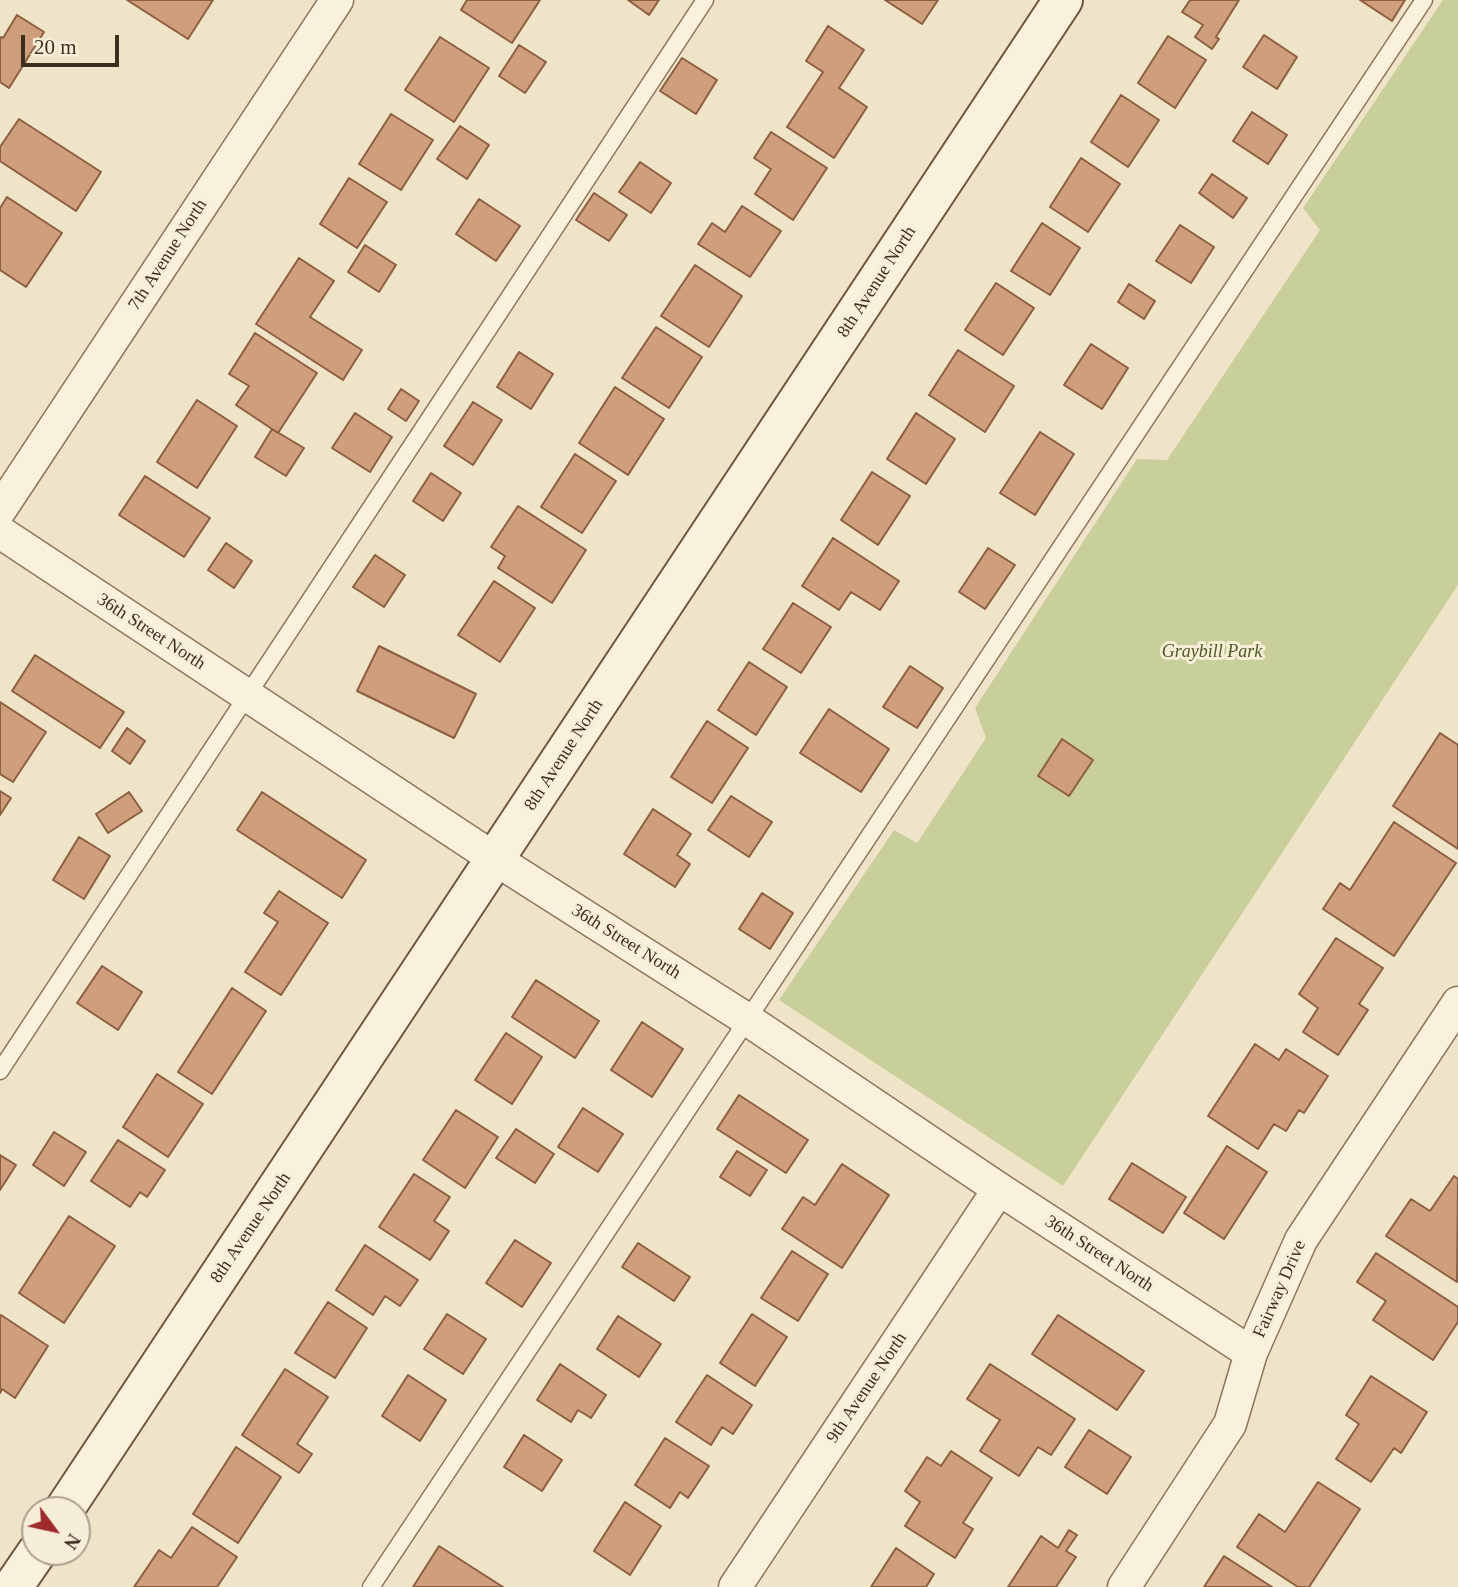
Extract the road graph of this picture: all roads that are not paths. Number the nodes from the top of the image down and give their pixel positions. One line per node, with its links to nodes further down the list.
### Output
1 (337, 0): 5 (street, 7th Avenue North)
2 (705, 0): 7 (lane)
3 (1063, 0): 8 (street, 8th Avenue North)
4 (1424, 0): 10 (lane)
5 (0, 510)
6 (0, 532): 7 (street, 36th Street North)
7 (247, 695): 8 (street, 36th Street North); 11 (lane)
8 (495, 859): 10 (street, 36th Street North); 14 (street, 8th Avenue North)
9 (1458, 1003): 13 (street, Fairway Drive)
10 (748, 1020): 12 (street, 36th Street North); 17 (lane)
11 (0, 1071)
12 (999, 1189): 13 (street, 36th Street North); 18 (street, 9th Avenue North)
13 (1251, 1353): 19 (street, Fairway Drive)
14 (73, 1496)
15 (27, 1566): 16 (street)
16 (13, 1587)
17 (371, 1587)
18 (735, 1587)
19 (1124, 1587)

